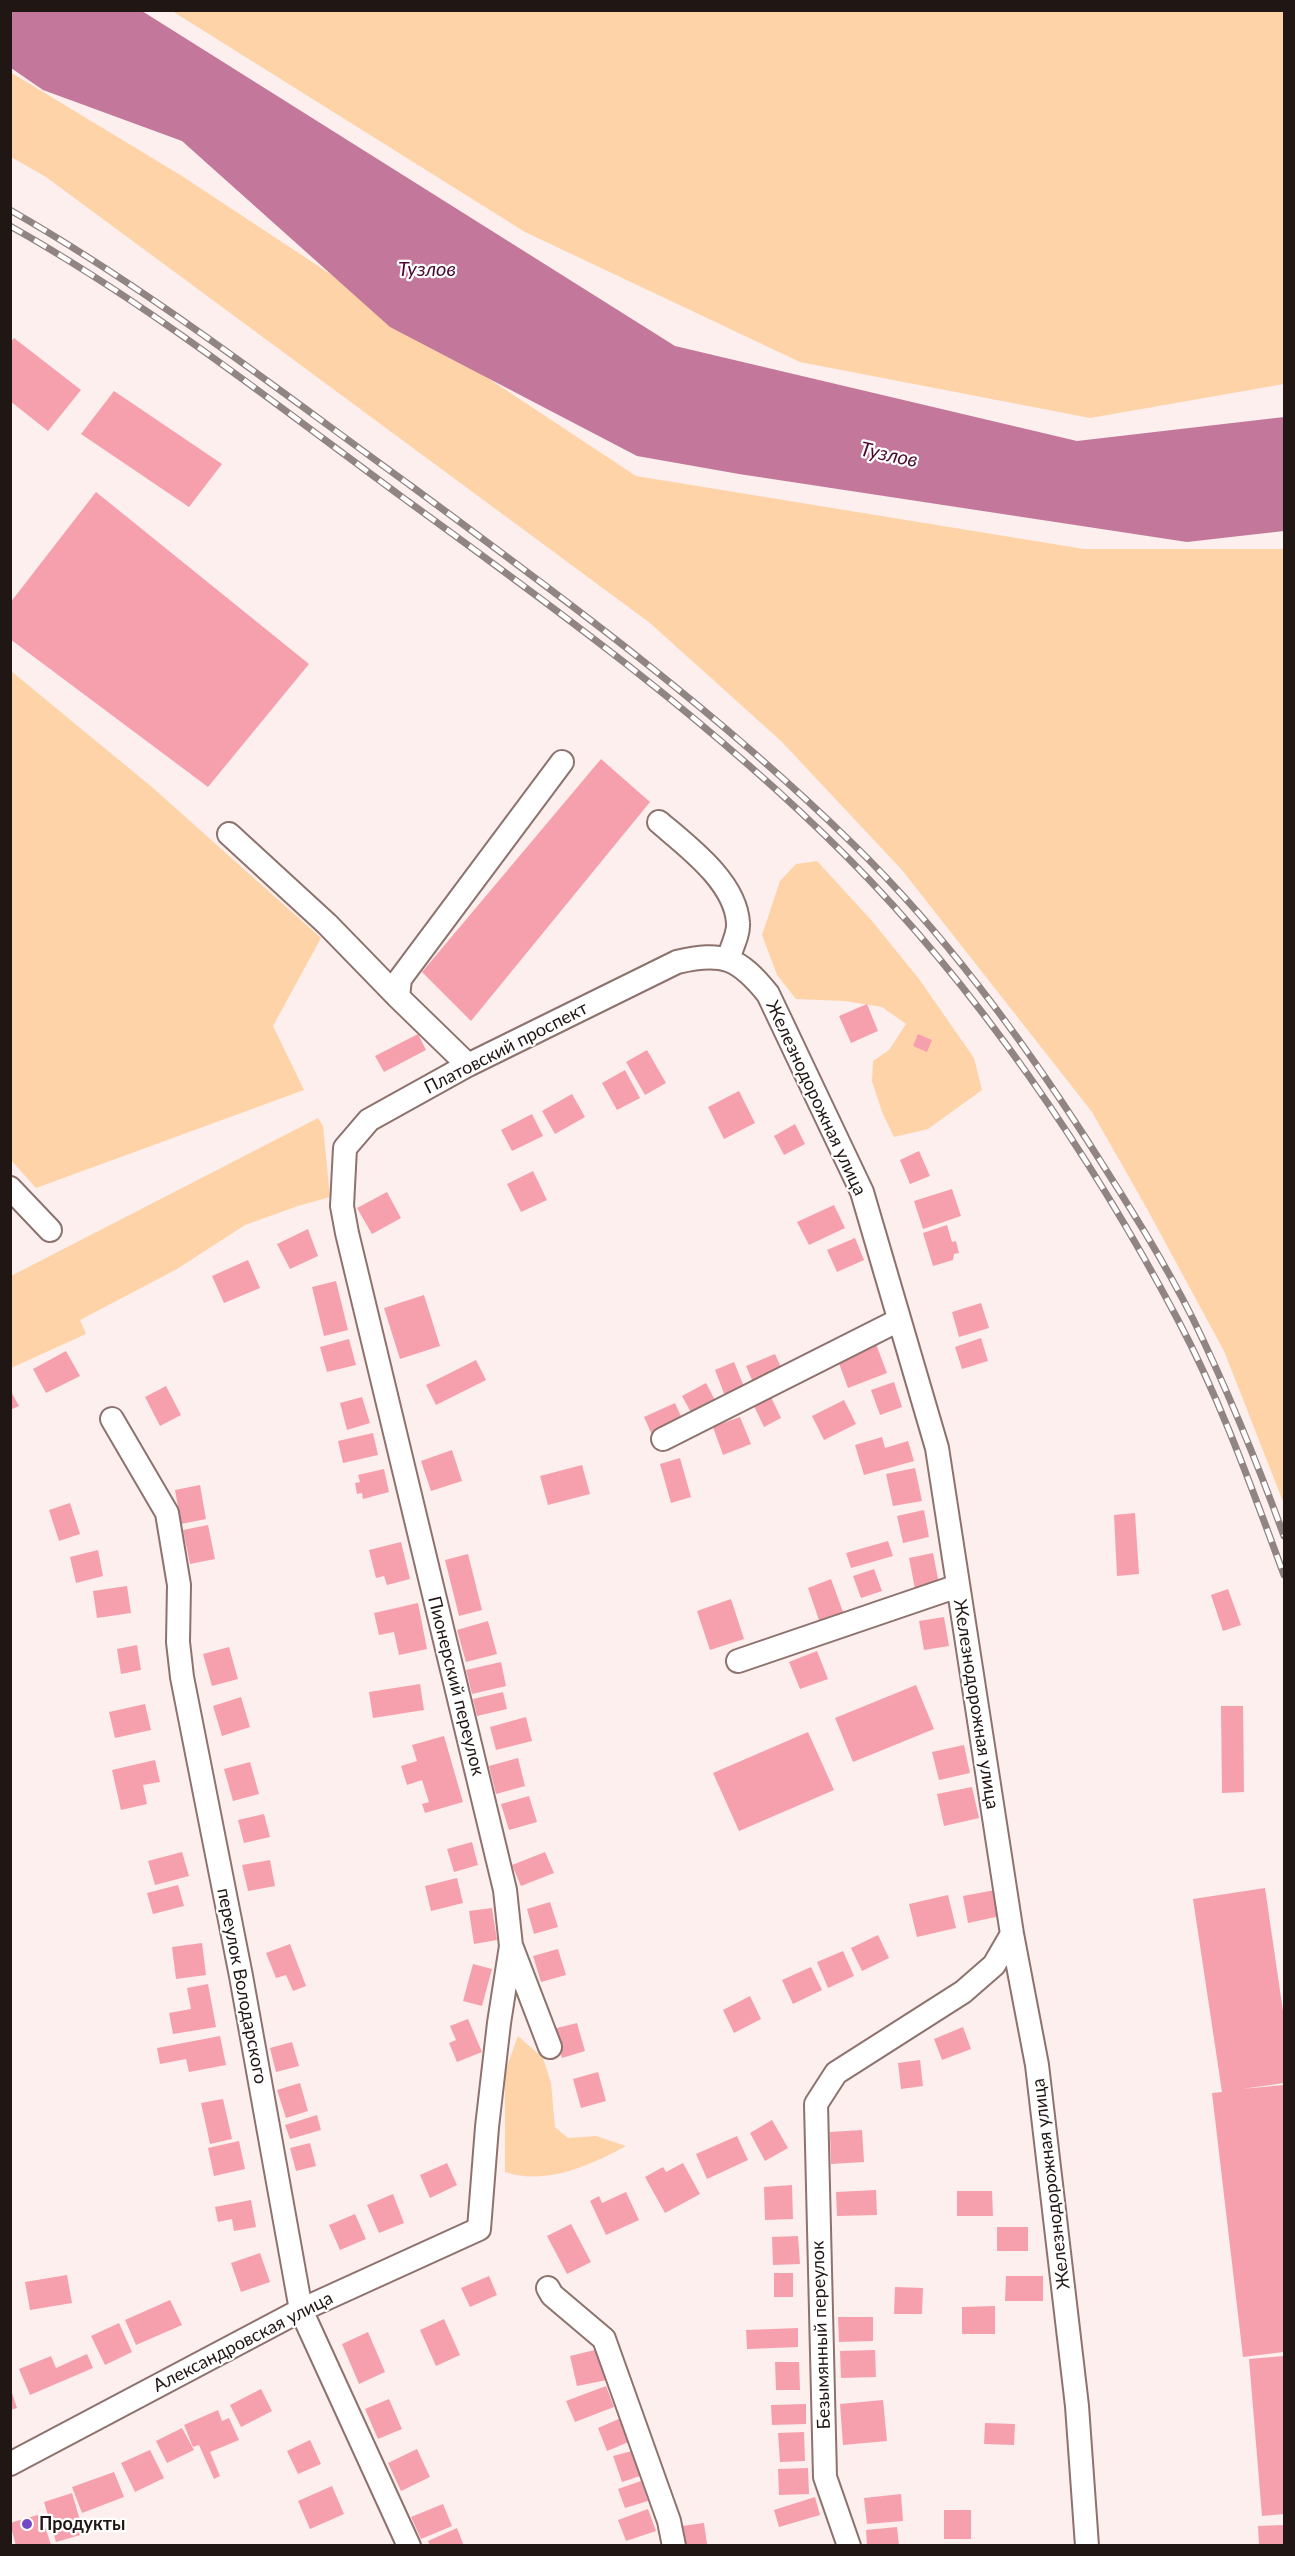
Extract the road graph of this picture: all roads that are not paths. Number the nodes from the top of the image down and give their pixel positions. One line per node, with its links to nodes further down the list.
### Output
1 (562, 762): 6 (street)
2 (658, 822): 4 (street)
3 (229, 834): 6 (street)
4 (728, 959): 5 (street, Железнодорожная улица); 11 (street, Железнодорожная улица)
5 (677, 962): 7 (street, Платовский проспект)
6 (398, 997): 7 (street)
7 (468, 1065): 8 (street, Платовский проспект)
8 (345, 1148): 17 (street, Пионерский переулок)
9 (10, 1188): 10 (street)
10 (50, 1230)
11 (899, 1320): 13 (street); 14 (street, Железнодорожная улица)
12 (112, 1419): 21 (street, переулок Володарского)
13 (663, 1439)
14 (958, 1586): 15 (street); 16 (street, Железнодорожная улица)
15 (738, 1661)
16 (1012, 1934): 25 (street, Безымянный переулок); 26 (street, Железнодорожная улица)
17 (511, 1946): 18 (street); 19 (street, Пионерский переулок)
18 (550, 2047)
19 (479, 2229): 21 (street, Александровская улица)
20 (548, 2288): 24 (street)
21 (301, 2310): 22 (street, Александровская улица); 23 (street, переулок Володарского)
22 (10, 2464)
23 (409, 2546)
24 (674, 2546)
25 (849, 2546)
26 (1087, 2546)

